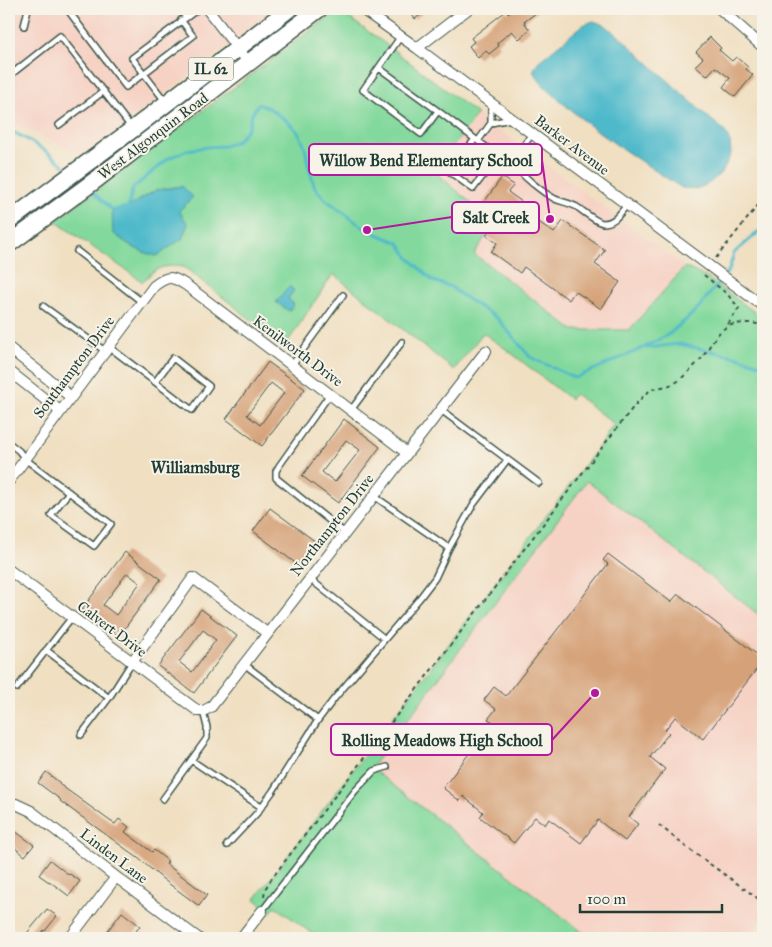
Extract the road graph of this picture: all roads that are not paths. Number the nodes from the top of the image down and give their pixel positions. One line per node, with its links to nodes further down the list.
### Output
1 (28, 9): 12 (lane)
2 (67, 9): 19 (lane)
3 (179, 9): 11 (lane)
4 (198, 9): 11 (lane)
5 (207, 9): 16 (street)
6 (289, 9): 16 (main road, West Algonquin Road / IL 62)
7 (319, 9): 17 (main road, West Algonquin Road / IL 62)
8 (362, 9): 13 (street, Barker Avenue)
9 (468, 9): 15 (street)
10 (720, 9): 14 (street)
11 (184, 19): 19 (lane); 19 (lane)
12 (24, 26)
13 (401, 36): 15 (street, Barker Avenue); 18 (lane)
14 (763, 47)
15 (417, 48): 22 (street, Barker Avenue)
16 (238, 49): 17 (street); 23 (main road, West Algonquin Road / IL 62)
17 (249, 63): 33 (main road, West Algonquin Road / IL 62)
18 (379, 68): 24 (lane); 24 (lane)
19 (143, 74): 23 (lane)
20 (9, 76): 21 (lane)
21 (104, 91): 27 (lane); 28 (lane)
22 (491, 103): 25 (street, Barker Avenue); 26 (lane)
23 (167, 104): 28 (main road, West Algonquin Road / IL 62)
24 (438, 111): 30 (lane)
25 (512, 119): 26 (lane); 29 (street, Barker Avenue)
26 (491, 123): 30 (lane)
27 (59, 125)
28 (133, 129): 32 (main road, West Algonquin Road / IL 62)
29 (532, 134): 31 (street, Barker Avenue); 31 (lane)
30 (476, 140): 30 (lane)
31 (627, 204): 39 (street, Barker Avenue)
32 (9, 222)
33 (9, 244)
34 (77, 251): 37 (lane)
35 (169, 277): 37 (street, Southampton Drive); 44 (street, Kenilworth Drive)
36 (343, 295): 44 (lane)
37 (142, 302): 42 (street, Southampton Drive)
38 (43, 306): 42 (lane)
39 (763, 306)
40 (402, 342): 49 (lane)
41 (9, 348): 48 (street)
42 (107, 349): 46 (lane); 48 (street, Southampton Drive)
43 (486, 351): 50 (street, Northampton Drive)
44 (292, 365): 47 (street, Kenilworth Drive)
45 (9, 371): 51 (street)
46 (155, 382): 46 (lane)
47 (330, 394): 49 (street, Kenilworth Drive); 60 (lane)
48 (72, 397): 51 (street, Southampton Drive)
49 (351, 410): 53 (street, Kenilworth Drive)
50 (440, 410): 53 (street, Northampton Drive); 55 (lane)
51 (60, 411): 54 (street, Southampton Drive)
52 (9, 443): 54 (lane)
53 (407, 453): 59 (street, Northampton Drive)
54 (25, 459): 56 (street, Southampton Drive); 58 (lane)
55 (507, 460): 57 (lane); 61 (lane)
56 (9, 481)
57 (539, 483)
58 (70, 492): 58 (lane)
59 (373, 496): 60 (street, Northampton Drive); 61 (lane)
60 (345, 533): 63 (street, Northampton Drive)
61 (450, 548): 66 (lane)
62 (9, 570): 64 (street, Calvert Drive)
63 (310, 578): 65 (street, Northampton Drive); 66 (lane)
64 (72, 617): 67 (lane); 68 (street, Calvert Drive)
65 (267, 634): 68 (street); 69 (street, Northampton Drive)
66 (385, 639): 73 (lane)
67 (46, 650): 70 (lane); 71 (lane)
68 (132, 662): 71 (lane); 72 (street, Calvert Drive)
69 (244, 664): 72 (street, Northampton Drive); 73 (lane)
70 (17, 688)
71 (109, 698): 74 (lane)
72 (200, 711): 75 (lane)
73 (318, 720): 79 (lane)
74 (81, 736)
75 (191, 760): 77 (lane); 79 (lane)
76 (387, 767): 82 (lane)
77 (163, 799)
78 (9, 803): 81 (street, Linden Lane)
79 (261, 807): 80 (lane)
80 (227, 845)
81 (116, 878): 83 (street); 84 (street, Linden Lane)
82 (262, 911): 85 (street)
83 (70, 938)
84 (198, 938)
85 (242, 938)

